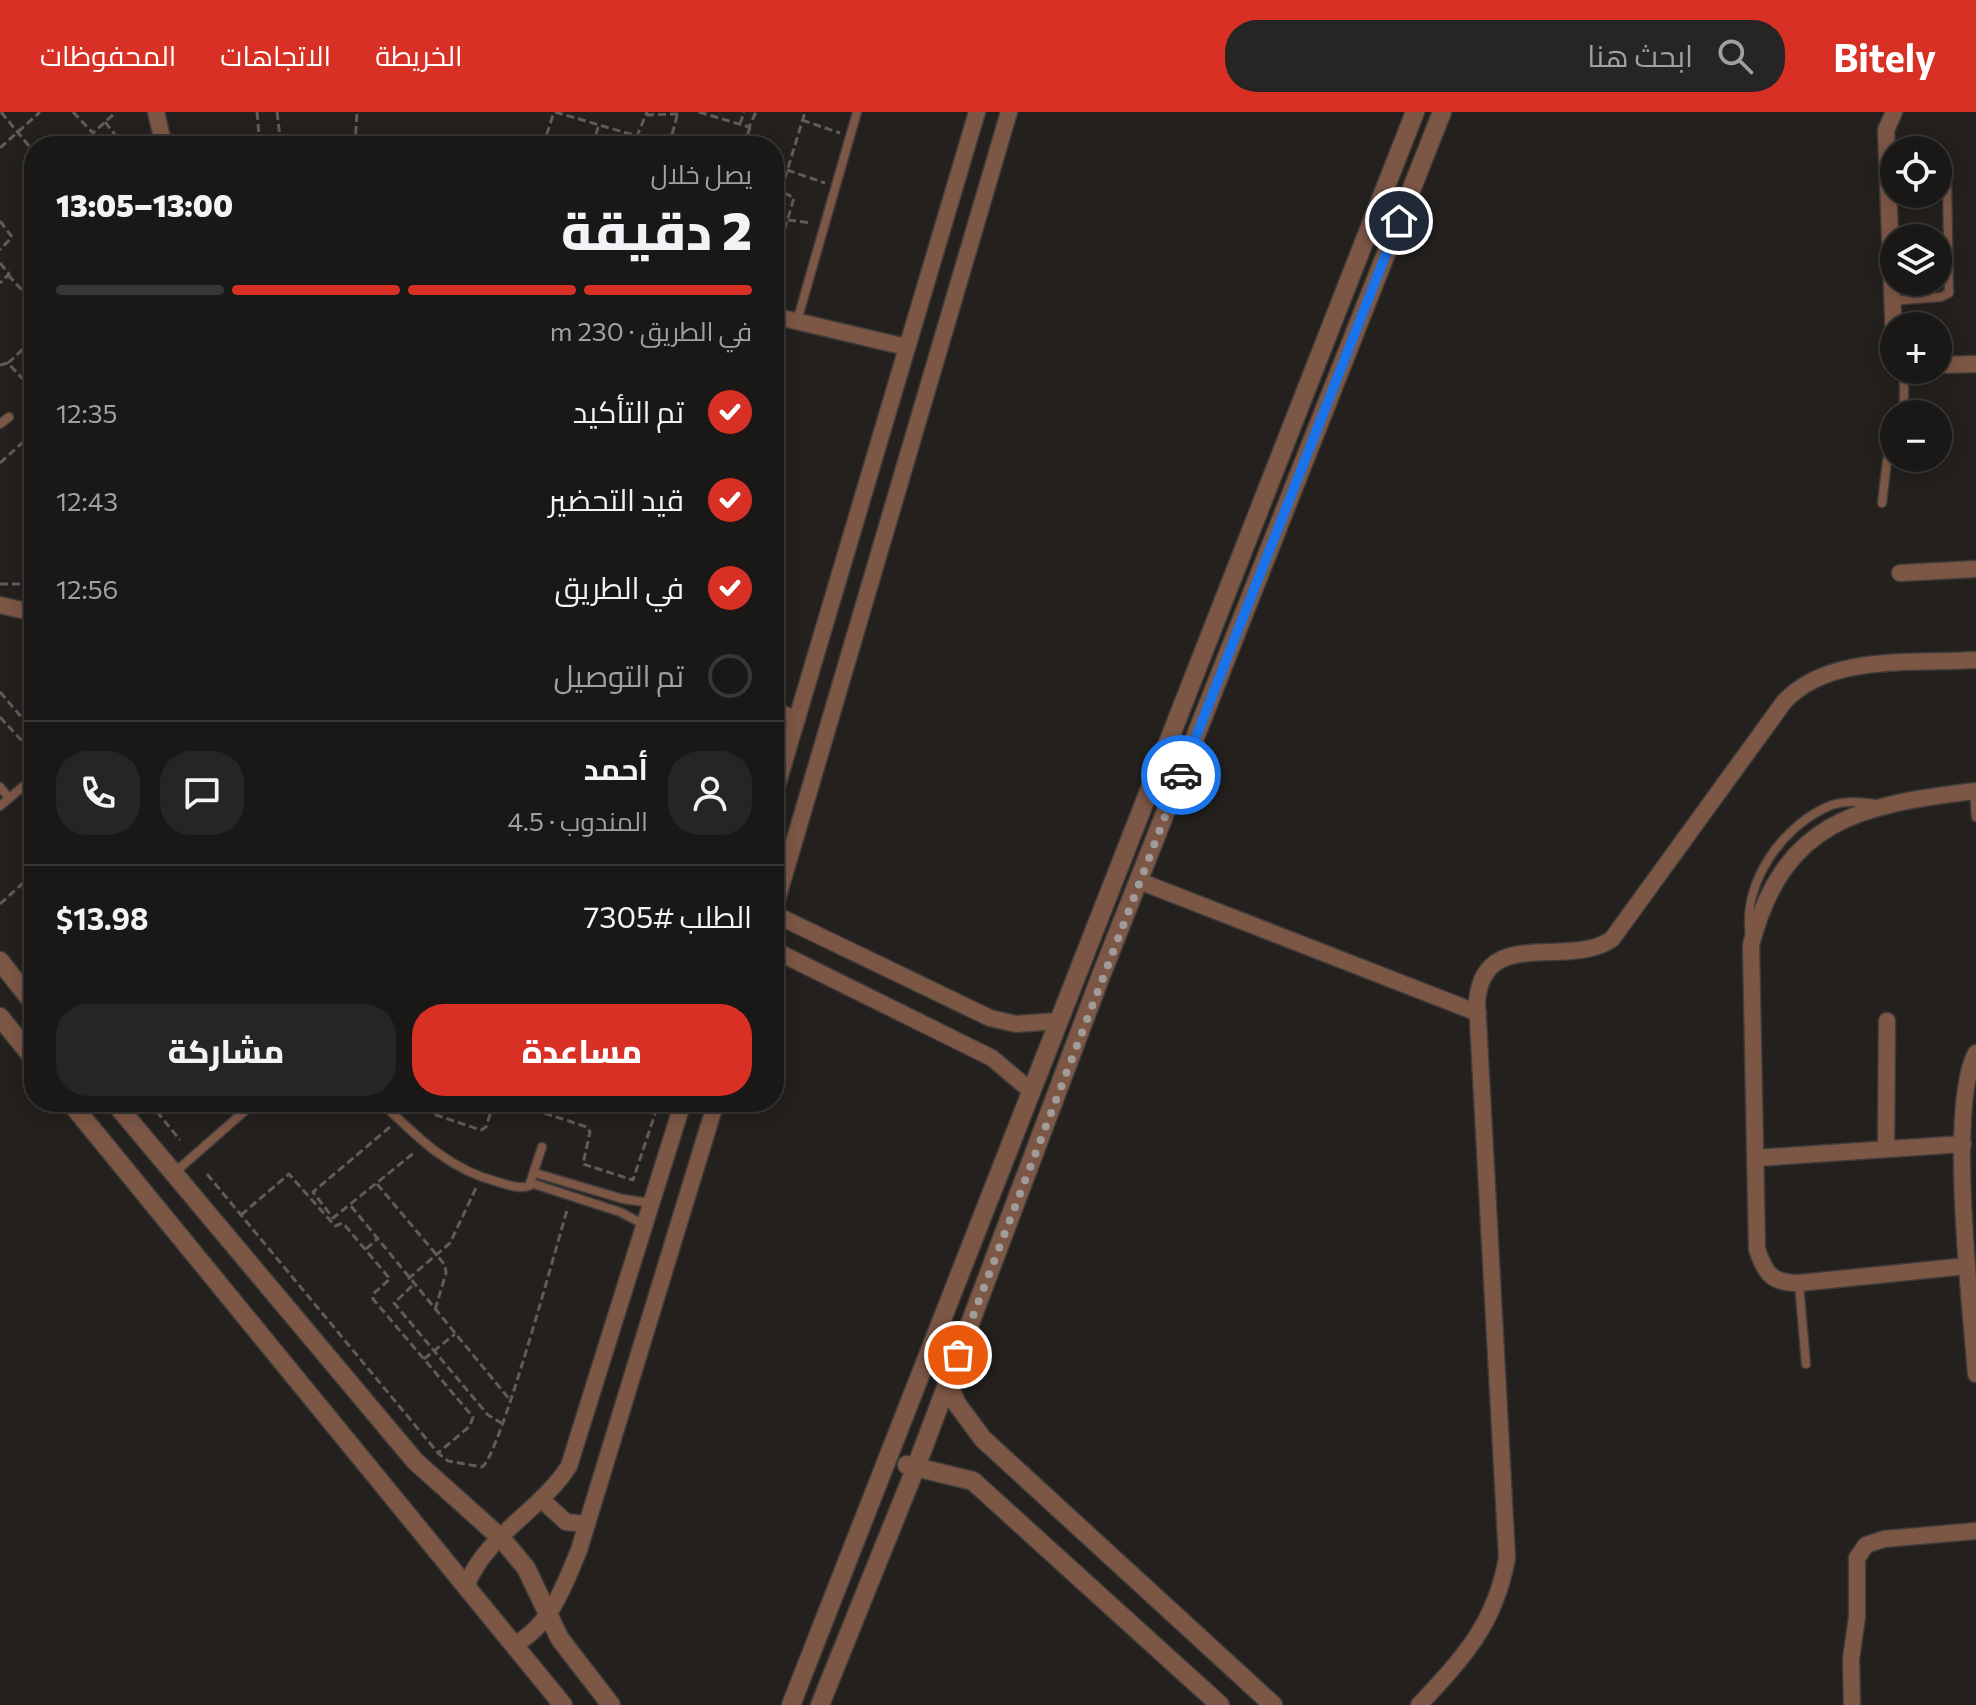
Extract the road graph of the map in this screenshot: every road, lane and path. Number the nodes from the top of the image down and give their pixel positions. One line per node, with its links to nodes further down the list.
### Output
1 (1, 112): 27 (path)
2 (40, 112): 27 (path)
3 (73, 112): 23 (path)
4 (116, 112): 23 (path)
5 (156, 112): 29 (street)
6 (257, 112): 30 (path)
7 (277, 112): 31 (path)
8 (357, 112): 32 (path)
9 (557, 112): 24 (path); 33 (path)
10 (699, 112): 25 (path)
11 (744, 112): 25 (path)
12 (756, 112): 26 (path)
13 (805, 112): 22 (path)
14 (857, 112): 37 (lane)
15 (977, 112): 60 (street)
16 (1009, 112): 95 (street)
17 (1415, 112): 102 (street)
18 (1442, 112): 96 (street)
19 (1894, 112): 38 (street)
20 (678, 113): 21 (path); 35 (path)
21 (646, 114): 24 (path)
22 (802, 120): 37 (path); 41 (path)
23 (105, 122): 28 (path)
24 (599, 125): 34 (path)
25 (740, 125): 26 (path)
26 (750, 127): 36 (path)
27 (18, 132): 39 (path); 40 (path)
28 (116, 136)
29 (162, 136)
30 (259, 136)
31 (280, 136)
32 (356, 136)
33 (547, 136)
34 (595, 136)
35 (672, 136)
36 (747, 136)
37 (850, 136): 43 (lane)
38 (1887, 136)
39 (24, 140)
40 (0, 148)
41 (787, 170): 42 (path); 43 (path)
42 (784, 181)
43 (836, 186): 49 (lane)
44 (784, 193): 47 (path)
45 (1891, 208): 56 (street)
46 (1947, 208): 56 (lane)
47 (788, 220): 49 (path); 50 (path)
48 (0, 221): 51 (path)
49 (825, 225): 59 (lane)
50 (784, 233)
51 (0, 250)
52 (0, 263): 53 (path)
53 (8, 275): 54 (path); 55 (path)
54 (0, 283)
55 (24, 292)
56 (1892, 301): 57 (street)
57 (1893, 312)
58 (784, 318): 59 (street)
59 (797, 321): 60 (street)
60 (906, 347): 83 (street)
61 (24, 348): 62 (path)
62 (8, 363): 64 (path); 66 (path)
63 (1976, 364): 65 (street)
64 (0, 365)
65 (1952, 365)
66 (24, 380)
67 (9, 417): 68 (lane)
68 (0, 424)
69 (24, 441): 70 (path)
70 (0, 463)
71 (1886, 472): 72 (lane)
72 (1882, 503)
73 (1976, 569): 74 (street)
74 (1900, 573)
75 (0, 584): 76 (path)
76 (24, 584)
77 (0, 605): 78 (street)
78 (24, 611)
79 (1976, 660): 105 (street)
80 (0, 692): 84 (path)
81 (784, 714): 83 (street)
82 (0, 717): 85 (path)
83 (797, 719): 86 (street)
84 (24, 720)
85 (24, 743)
86 (784, 763)
87 (24, 786): 90 (lane)
88 (0, 787): 90 (lane)
89 (1975, 792): 94 (lane); 129 (street)
90 (9, 798): 92 (lane)
91 (24, 800): 93 (path)
92 (0, 806)
93 (24, 809)
94 (1976, 817)
95 (784, 878)
96 (1139, 881): 103 (street); 105 (street)
97 (24, 882): 98 (path)
98 (0, 904)
99 (784, 917): 107 (street)
100 (784, 955): 111 (street)
101 (0, 961): 104 (street)
102 (1079, 972): 103 (street); 107 (street)
103 (1100, 978): 158 (street)
104 (24, 990)
105 (1478, 1013): 177 (street)
106 (0, 1017): 109 (street)
107 (1058, 1021): 111 (street)
108 (1887, 1021): 128 (street)
109 (24, 1047)
110 (1976, 1053): 126 (street)
111 (1031, 1091): 154 (street)
112 (78, 1112): 168 (street)
113 (122, 1112): 131 (street)
114 (157, 1112): 124 (path)
115 (244, 1112): 131 (lane)
116 (391, 1112): 123 (lane)
117 (435, 1112): 118 (path)
118 (491, 1112)
119 (541, 1112): 120 (path)
120 (656, 1112)
121 (680, 1112): 136 (street)
122 (713, 1112): 165 (street)
123 (399, 1120): 125 (lane); 139 (path)
124 (180, 1140)
125 (424, 1144): 133 (lane); 135 (path)
126 (1963, 1144): 128 (street); 145 (street)
127 (542, 1147): 130 (lane)
128 (1886, 1149): 129 (street)
129 (1756, 1158): 147 (street)
130 (535, 1173): 134 (lane); 136 (lane)
131 (173, 1174): 167 (street)
132 (207, 1174): 140 (path)
133 (481, 1177): 134 (lane); 144 (path)
134 (531, 1183): 141 (lane)
135 (377, 1184): 137 (path); 144 (path)
136 (652, 1203): 141 (street)
137 (351, 1206): 139 (path); 142 (path)
138 (568, 1207): 159 (path)
139 (323, 1210): 140 (path); 143 (path)
140 (241, 1215): 161 (path)
141 (645, 1225): 164 (street)
142 (377, 1239): 143 (path); 146 (path)
143 (366, 1249): 151 (path)
144 (437, 1255): 146 (path); 150 (path)
145 (1967, 1266): 147 (street); 157 (street)
146 (408, 1279): 148 (path)
147 (1799, 1283): 156 (lane)
148 (413, 1284): 149 (path); 150 (path)
149 (400, 1309): 151 (path); 153 (path)
150 (435, 1310): 152 (path)
151 (390, 1317): 155 (path)
152 (455, 1334): 153 (path); 159 (path)
153 (434, 1351): 155 (path); 160 (path)
154 (930, 1352): 158 (street); 162 (street)
155 (424, 1359): 161 (path)
156 (1806, 1364)
157 (1976, 1374)
158 (947, 1385): 163 (street); 176 (street)
159 (510, 1400): 160 (path)
160 (503, 1424): 161 (path)
161 (438, 1453)
162 (889, 1461): 163 (street); 173 (street)
163 (916, 1467): 174 (street); 175 (street)
164 (543, 1501): 165 (street); 167 (street)
165 (587, 1524): 169 (street)
166 (1976, 1531): 178 (street)
167 (502, 1539): 168 (street); 169 (street)
168 (467, 1584): 170 (street)
169 (549, 1614): 170 (street); 172 (street)
170 (514, 1645): 171 (street)
171 (563, 1705)
172 (611, 1705)
173 (791, 1705)
174 (820, 1705)
175 (1220, 1705)
176 (1273, 1705)
177 (1419, 1705)
178 (1852, 1705)

